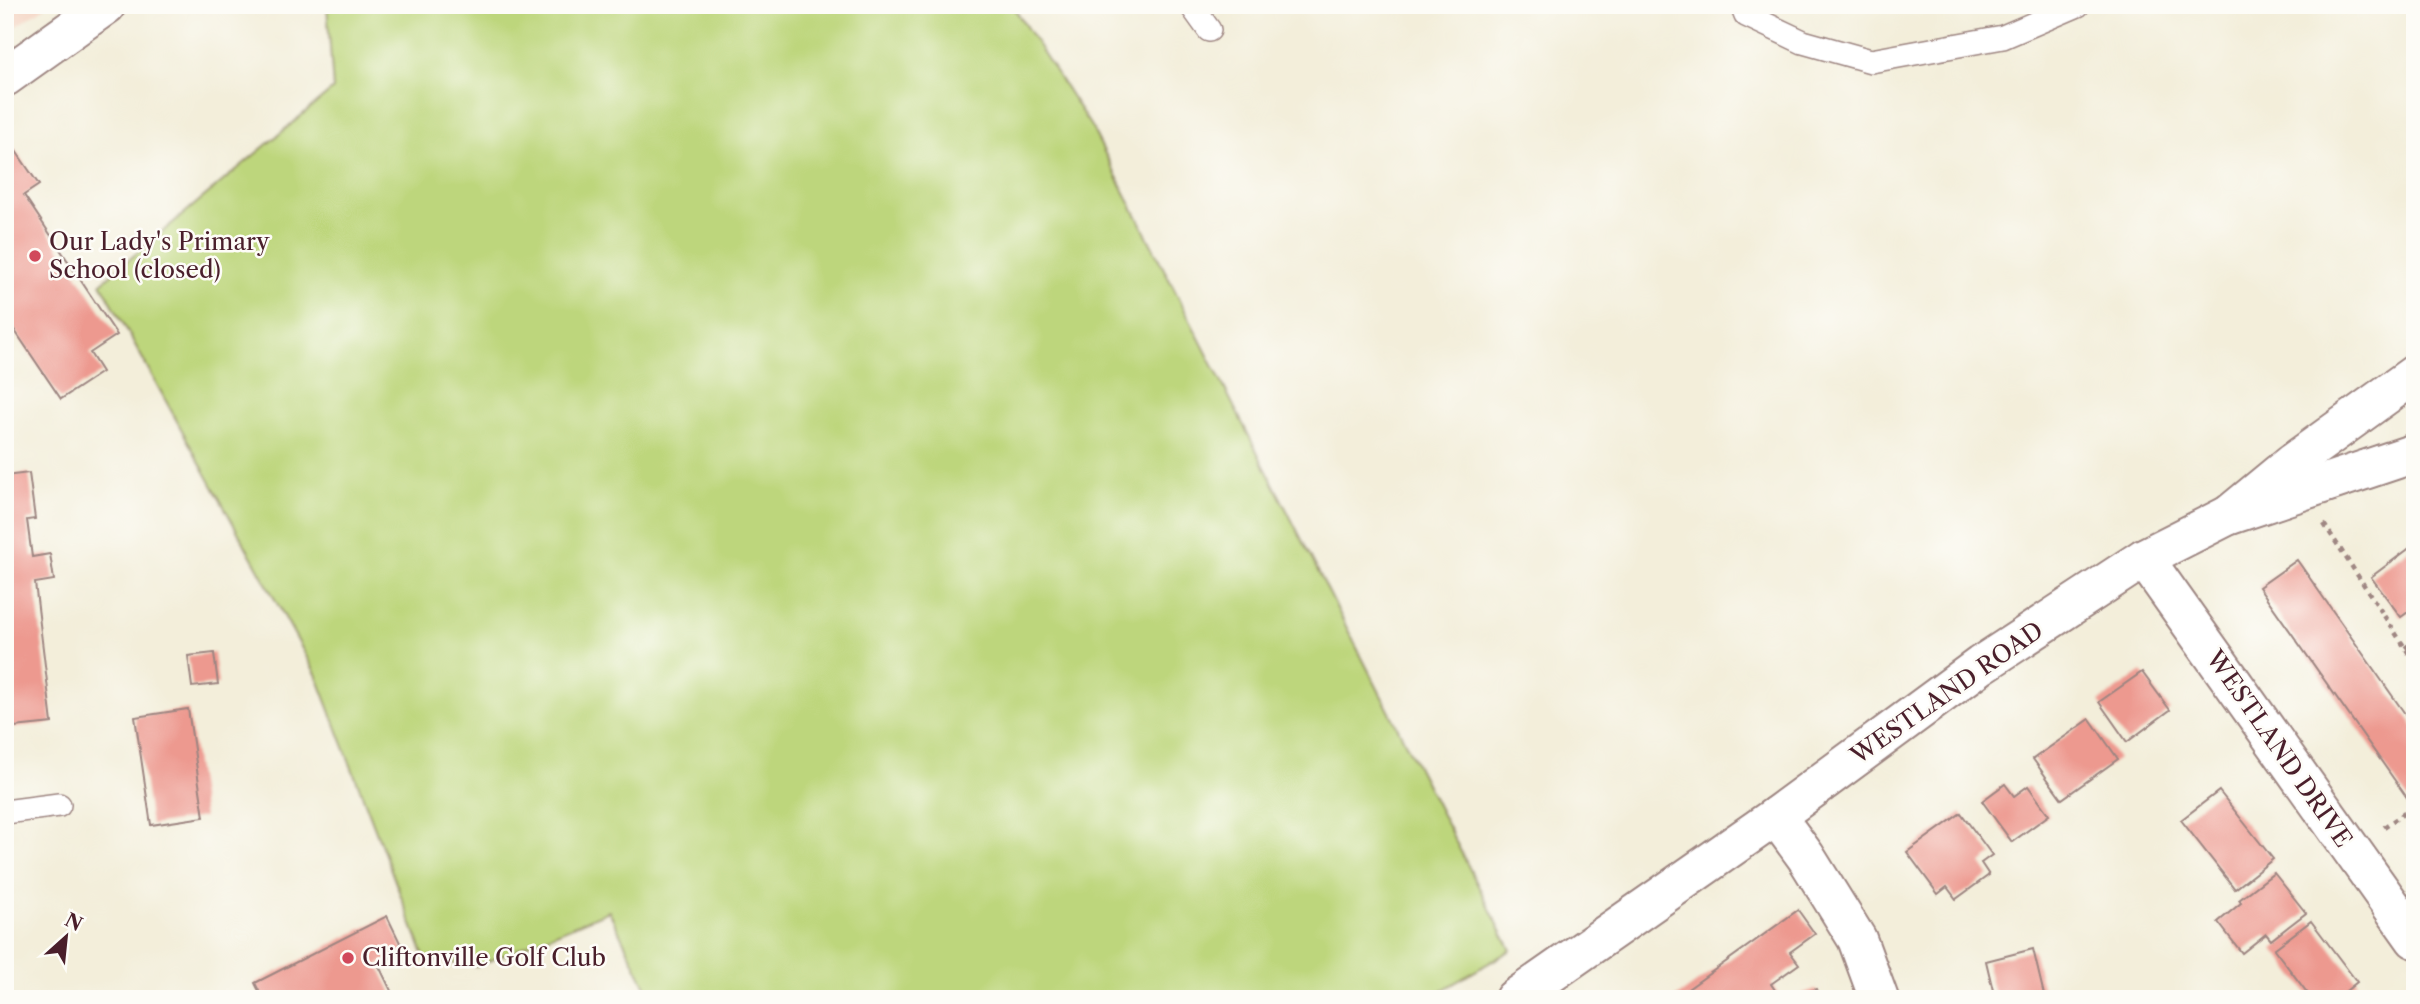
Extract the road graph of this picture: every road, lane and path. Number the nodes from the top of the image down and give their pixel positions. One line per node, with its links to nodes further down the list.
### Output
1 (106, 5): 6 (street)
2 (1191, 5): 5 (lane)
3 (1742, 5): 4 (lane)
4 (2078, 5)
5 (1209, 30)
6 (5, 77)
7 (2415, 374): 10 (street)
8 (2415, 453): 9 (street, WESTLAND ROAD)
9 (2302, 491): 10 (street, WESTLAND ROAD); 13 (path)
10 (2227, 516): 11 (street, WESTLAND ROAD)
11 (2144, 558): 17 (street, WESTLAND ROAD); 18 (street, WESTLAND DRIVE)
12 (2415, 641): 13 (path)
13 (2405, 648): 14 (path)
14 (2415, 663)
15 (59, 805): 16 (lane)
16 (5, 812)
17 (1776, 816): 19 (street, WESTLAND ROAD); 20 (street)
18 (2415, 939)
19 (1514, 999)
20 (1879, 999)

